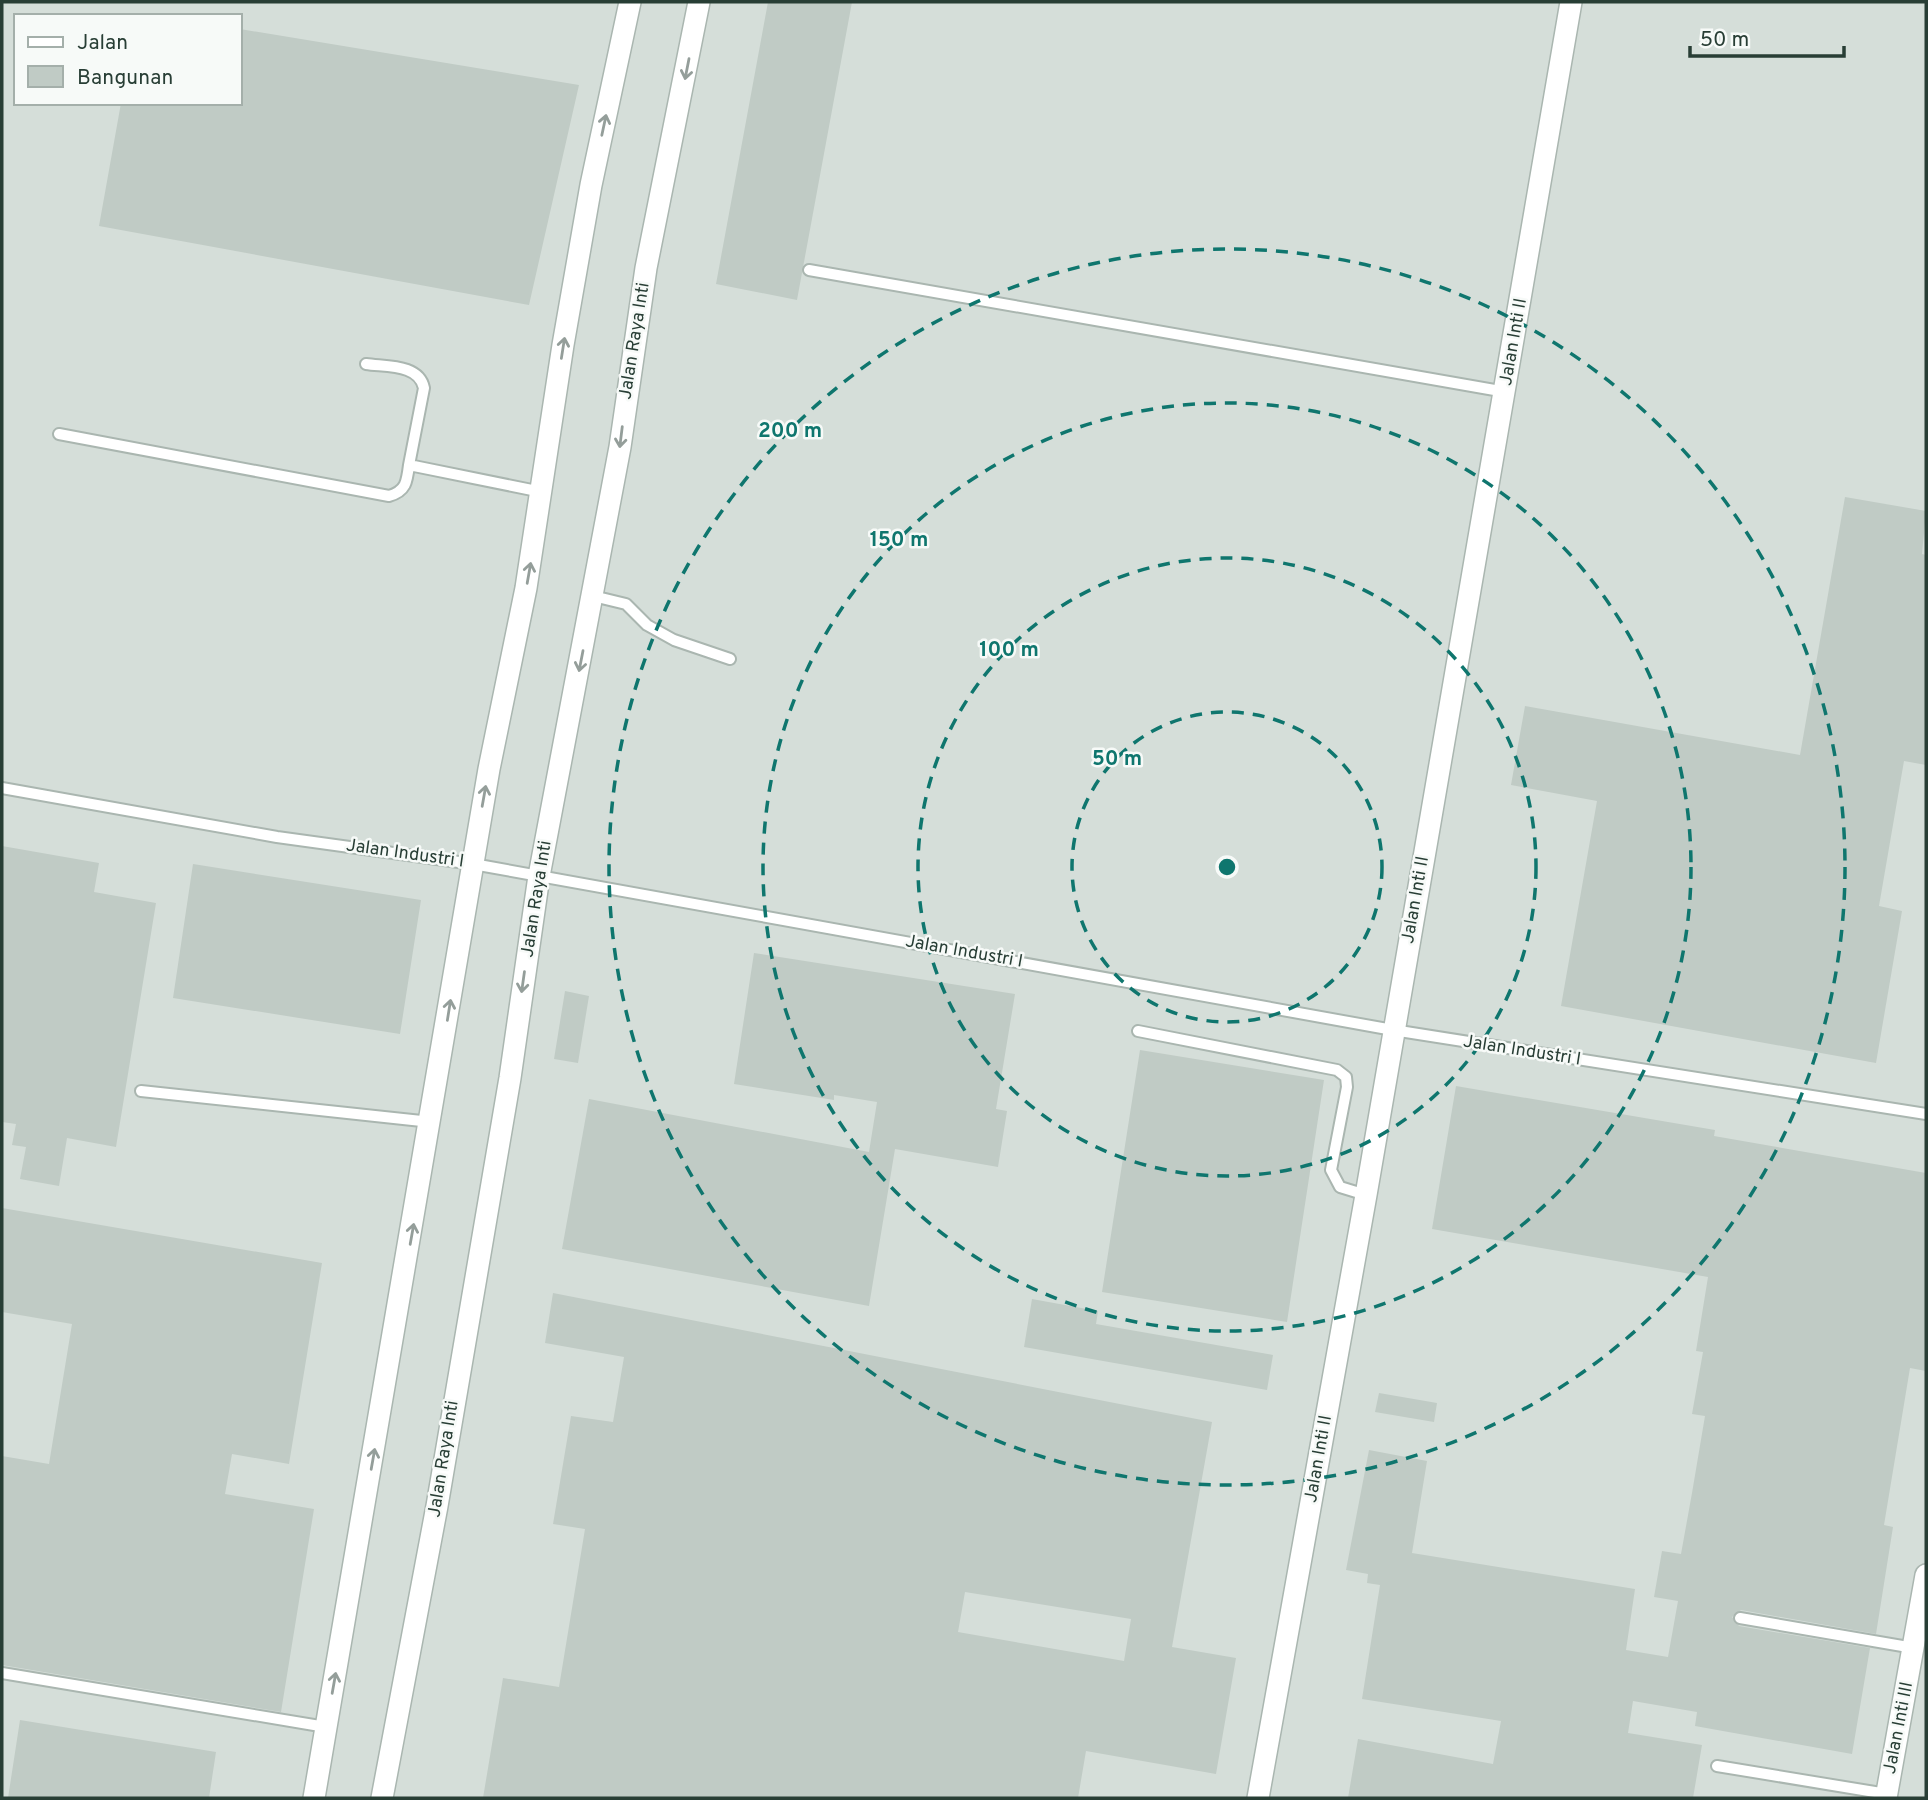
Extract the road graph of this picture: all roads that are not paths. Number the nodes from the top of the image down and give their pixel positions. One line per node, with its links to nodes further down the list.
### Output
1 (630, 2): 9 (street, one-way to 1)
2 (699, 2): 10 (street, Jalan Raya Inti, one-way to 10)
3 (1572, 2): 6 (street, Jalan Inti II)
4 (809, 270): 6 (lane)
5 (366, 363): 8 (lane)
6 (1506, 391): 15 (street, Jalan Inti II)
7 (59, 434): 8 (lane)
8 (409, 465): 9 (lane)
9 (542, 492): 13 (street, one-way to 9)
10 (593, 596): 11 (lane); 14 (street, Jalan Raya Inti, one-way to 14)
11 (730, 659)
12 (2, 788): 13 (lane, Jalan Industri I)
13 (473, 863): 14 (lane, Jalan Industri I); 19 (street, one-way to 13)
14 (539, 876): 15 (lane, Jalan Industri I); 29 (street, Jalan Raya Inti, one-way to 29)
15 (1394, 1030): 18 (lane, Jalan Industri I); 20 (street, Jalan Inti II)
16 (1138, 1031): 20 (lane)
17 (141, 1091): 19 (lane)
18 (1926, 1114)
19 (431, 1122): 25 (street, one-way to 19)
20 (1366, 1195): 30 (street, Jalan Inti II)
21 (1926, 1575): 23 (street, Jalan Inti III)
22 (1740, 1618): 23 (lane)
23 (1914, 1648): 27 (street, Jalan Inti III)
24 (2, 1674): 25 (lane)
25 (326, 1727): 28 (street)
26 (1717, 1766): 27 (lane)
27 (1886, 1796)
28 (314, 1798)
29 (382, 1798)
30 (1258, 1798)

